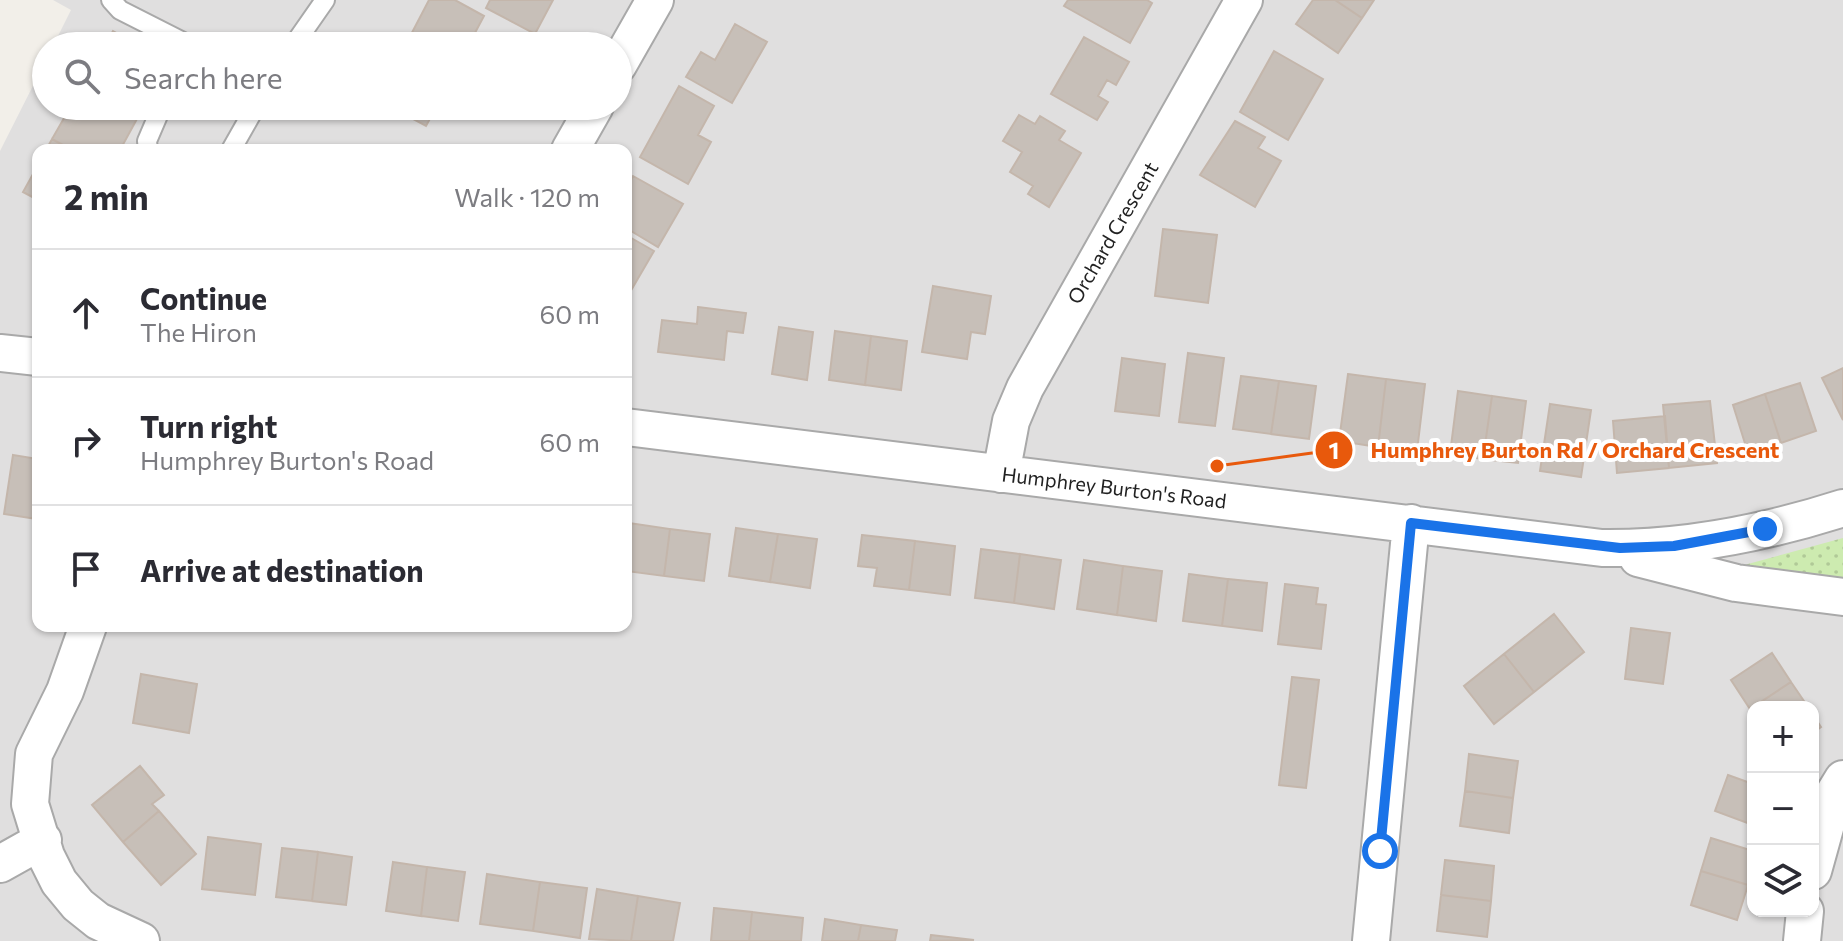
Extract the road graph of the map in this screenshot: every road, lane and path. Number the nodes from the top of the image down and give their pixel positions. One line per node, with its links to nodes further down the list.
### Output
1 (111, 0): 5 (lane)
2 (325, 0): 6 (lane)
3 (655, 0): 7 (street)
4 (1244, 0): 17 (street, Orchard Crescent)
5 (163, 32)
6 (303, 32)
7 (632, 40)
8 (156, 120): 11 (lane)
9 (248, 120): 12 (lane)
10 (587, 120): 13 (street)
11 (147, 144)
12 (234, 144)
13 (573, 144)
14 (0, 353): 15 (street)
15 (32, 356)
16 (632, 428): 17 (street, Humphrey Burton's Road)
17 (1001, 474): 19 (street, Humphrey Burton's Road)
18 (1843, 508): 20 (street, Humphrey Burton's Road)
19 (1411, 523): 20 (street, Humphrey Burton's Road); 29 (street)
20 (1602, 548): 21 (street, Humphrey Burton's Road)
21 (1843, 597)
22 (86, 632): 24 (street)
23 (1843, 779): 25 (street)
24 (43, 840): 26 (street); 28 (street)
25 (1819, 849)
26 (0, 864)
27 (1804, 917): 30 (street)
28 (141, 941)
29 (1371, 941)
30 (1802, 941)

